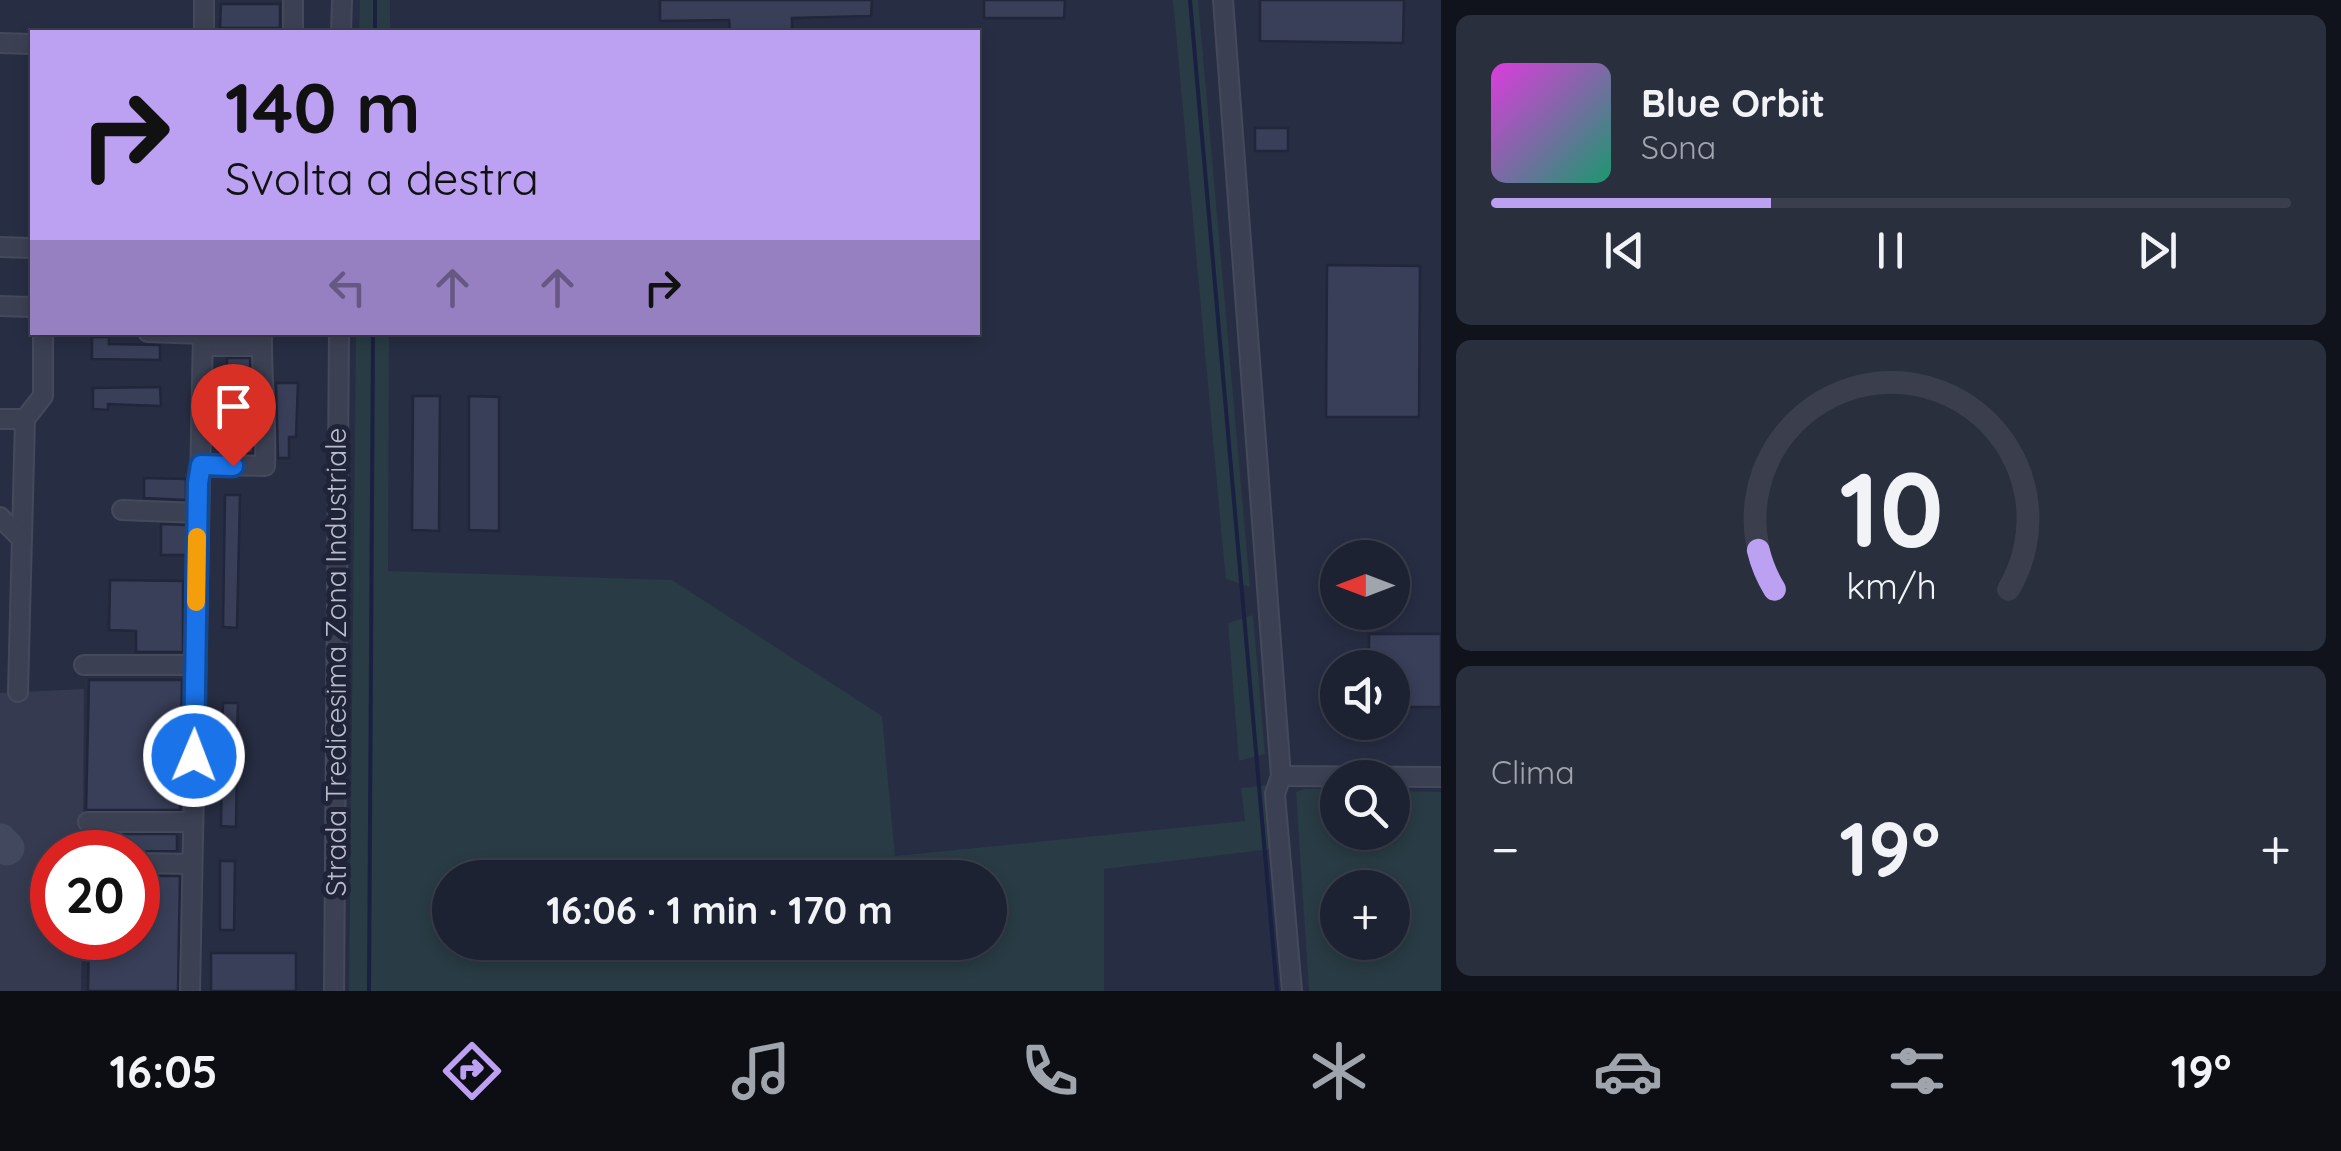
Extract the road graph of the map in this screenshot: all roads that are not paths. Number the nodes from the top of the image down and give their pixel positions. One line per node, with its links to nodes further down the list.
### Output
1 (293, 0): 4 (street)
2 (342, 0): 5 (street)
3 (1224, 0): 26 (street)
4 (293, 30)
5 (341, 30)
6 (0, 43): 7 (street)
7 (30, 44)
8 (0, 248): 9 (street)
9 (30, 248)
10 (0, 306): 11 (street)
11 (30, 307)
12 (43, 335): 17 (street)
13 (339, 335): 33 (street, Strada Tredicesima Zona Industriale)
14 (203, 337): 15 (street); 18 (street)
15 (262, 340): 18 (street)
16 (0, 419): 17 (street)
17 (25, 420): 22 (street)
18 (201, 465): 20 (street)
19 (122, 510): 20 (street)
20 (198, 513): 24 (street)
21 (0, 518): 22 (street)
22 (21, 538): 25 (street)
23 (84, 665): 24 (street)
24 (195, 665): 29 (street)
25 (18, 692)
26 (1281, 776): 27 (street); 34 (street)
27 (1441, 777)
28 (88, 822): 29 (street)
29 (192, 822): 31 (street)
30 (160, 863): 31 (street)
31 (192, 864): 32 (street)
32 (190, 991)
33 (334, 991)
34 (1292, 991)

